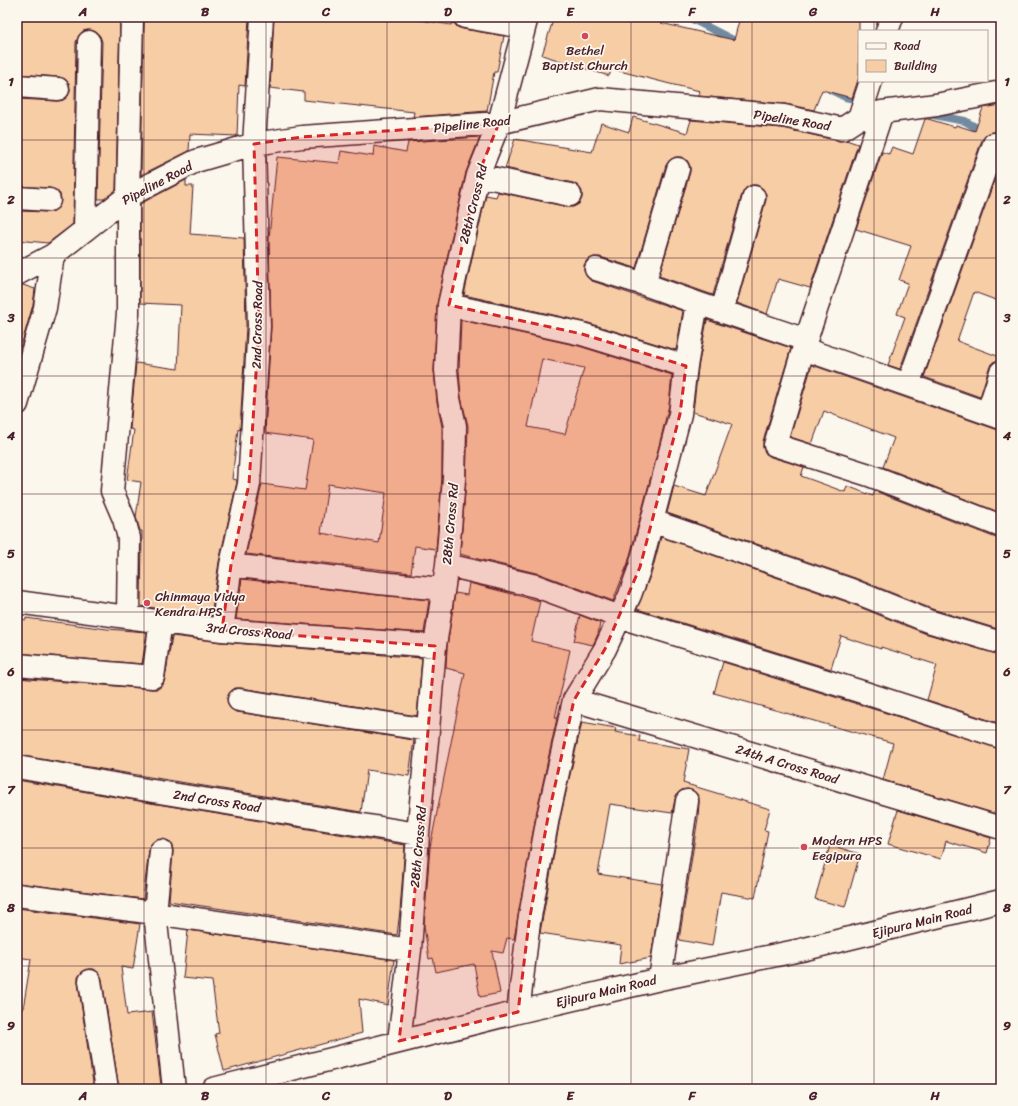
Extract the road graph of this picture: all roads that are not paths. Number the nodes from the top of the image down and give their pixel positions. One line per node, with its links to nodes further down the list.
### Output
1 (132, 17): 20 (street)
2 (262, 17): 15 (street, 2nd Cross Road)
3 (465, 17): 5 (street)
4 (892, 17): 6 (street)
5 (526, 22): 14 (street, 28th Cross Rd)
6 (887, 30)
7 (89, 42): 24 (street)
8 (871, 82): 13 (street)
9 (17, 86): 10 (street)
10 (58, 89)
11 (1001, 92): 12 (street, Pipeline Road)
12 (882, 112): 13 (street, Pipeline Road); 32 (street)
13 (859, 118): 14 (street, Pipeline Road)
14 (500, 123): 15 (street, Pipeline Road); 18 (street, 28th Cross Rd)
15 (254, 144): 20 (street, Pipeline Road); 40 (street, 2nd Cross Road)
16 (994, 144): 35 (street)
17 (678, 169): 28 (street)
18 (478, 176): 19 (street); 30 (street, 28th Cross Rd)
19 (570, 195)
20 (128, 196): 24 (street, Pipeline Road); 44 (street)
21 (754, 197): 31 (street)
22 (17, 198): 23 (street)
23 (49, 200)
24 (85, 230): 25 (street, Pipeline Road)
25 (53, 255): 27 (street, Pipeline Road); 36 (street)
26 (596, 269): 28 (street)
27 (17, 274)
28 (644, 284): 29 (street)
29 (697, 303): 31 (street); 33 (street)
30 (449, 305): 33 (street); 41 (street, 28th Cross Rd)
31 (722, 311): 32 (street)
32 (805, 345): 35 (street); 39 (street)
33 (686, 366): 38 (street)
34 (1001, 372): 37 (street)
35 (908, 384): 37 (street)
36 (17, 404)
37 (994, 415)
38 (652, 521): 45 (street); 48 (street)
39 (1001, 526)
40 (231, 565): 42 (street); 47 (street, 2nd Cross Road)
41 (447, 565): 42 (street, 28th Cross Rd); 45 (street)
42 (443, 589): 49 (street, 28th Cross Rd)
43 (17, 602): 44 (street, 3rd Cross Road)
44 (128, 617): 46 (street, 3rd Cross Road)
45 (620, 617): 52 (street); 54 (street)
46 (161, 621): 47 (street, 3rd Cross Road); 50 (street)
47 (222, 630): 49 (street, 3rd Cross Road)
48 (1001, 643)
49 (435, 646): 53 (street, 28th Cross Rd)
50 (17, 665)
51 (239, 700): 53 (street)
52 (574, 700): 57 (street, 24th A Cross Road); 66 (street)
53 (428, 730): 58 (street, 28th Cross Rd)
54 (1001, 737)
55 (17, 766): 58 (street, 2nd Cross Road)
56 (687, 801): 64 (street)
57 (1001, 828)
58 (418, 834): 63 (street, 28th Cross Rd)
59 (161, 851): 62 (street)
60 (17, 895): 62 (street)
61 (1001, 901): 64 (street, Ejipura Main Road)
62 (155, 913): 63 (street); 69 (street)
63 (410, 950): 67 (street, 28th Cross Rd)
64 (660, 979): 66 (street, Ejipura Main Road)
65 (90, 981): 68 (street)
66 (518, 1012): 67 (street, Ejipura Main Road)
67 (399, 1041): 70 (street, Ejipura Main Road)
68 (107, 1089)
69 (174, 1089)
70 (213, 1089)

